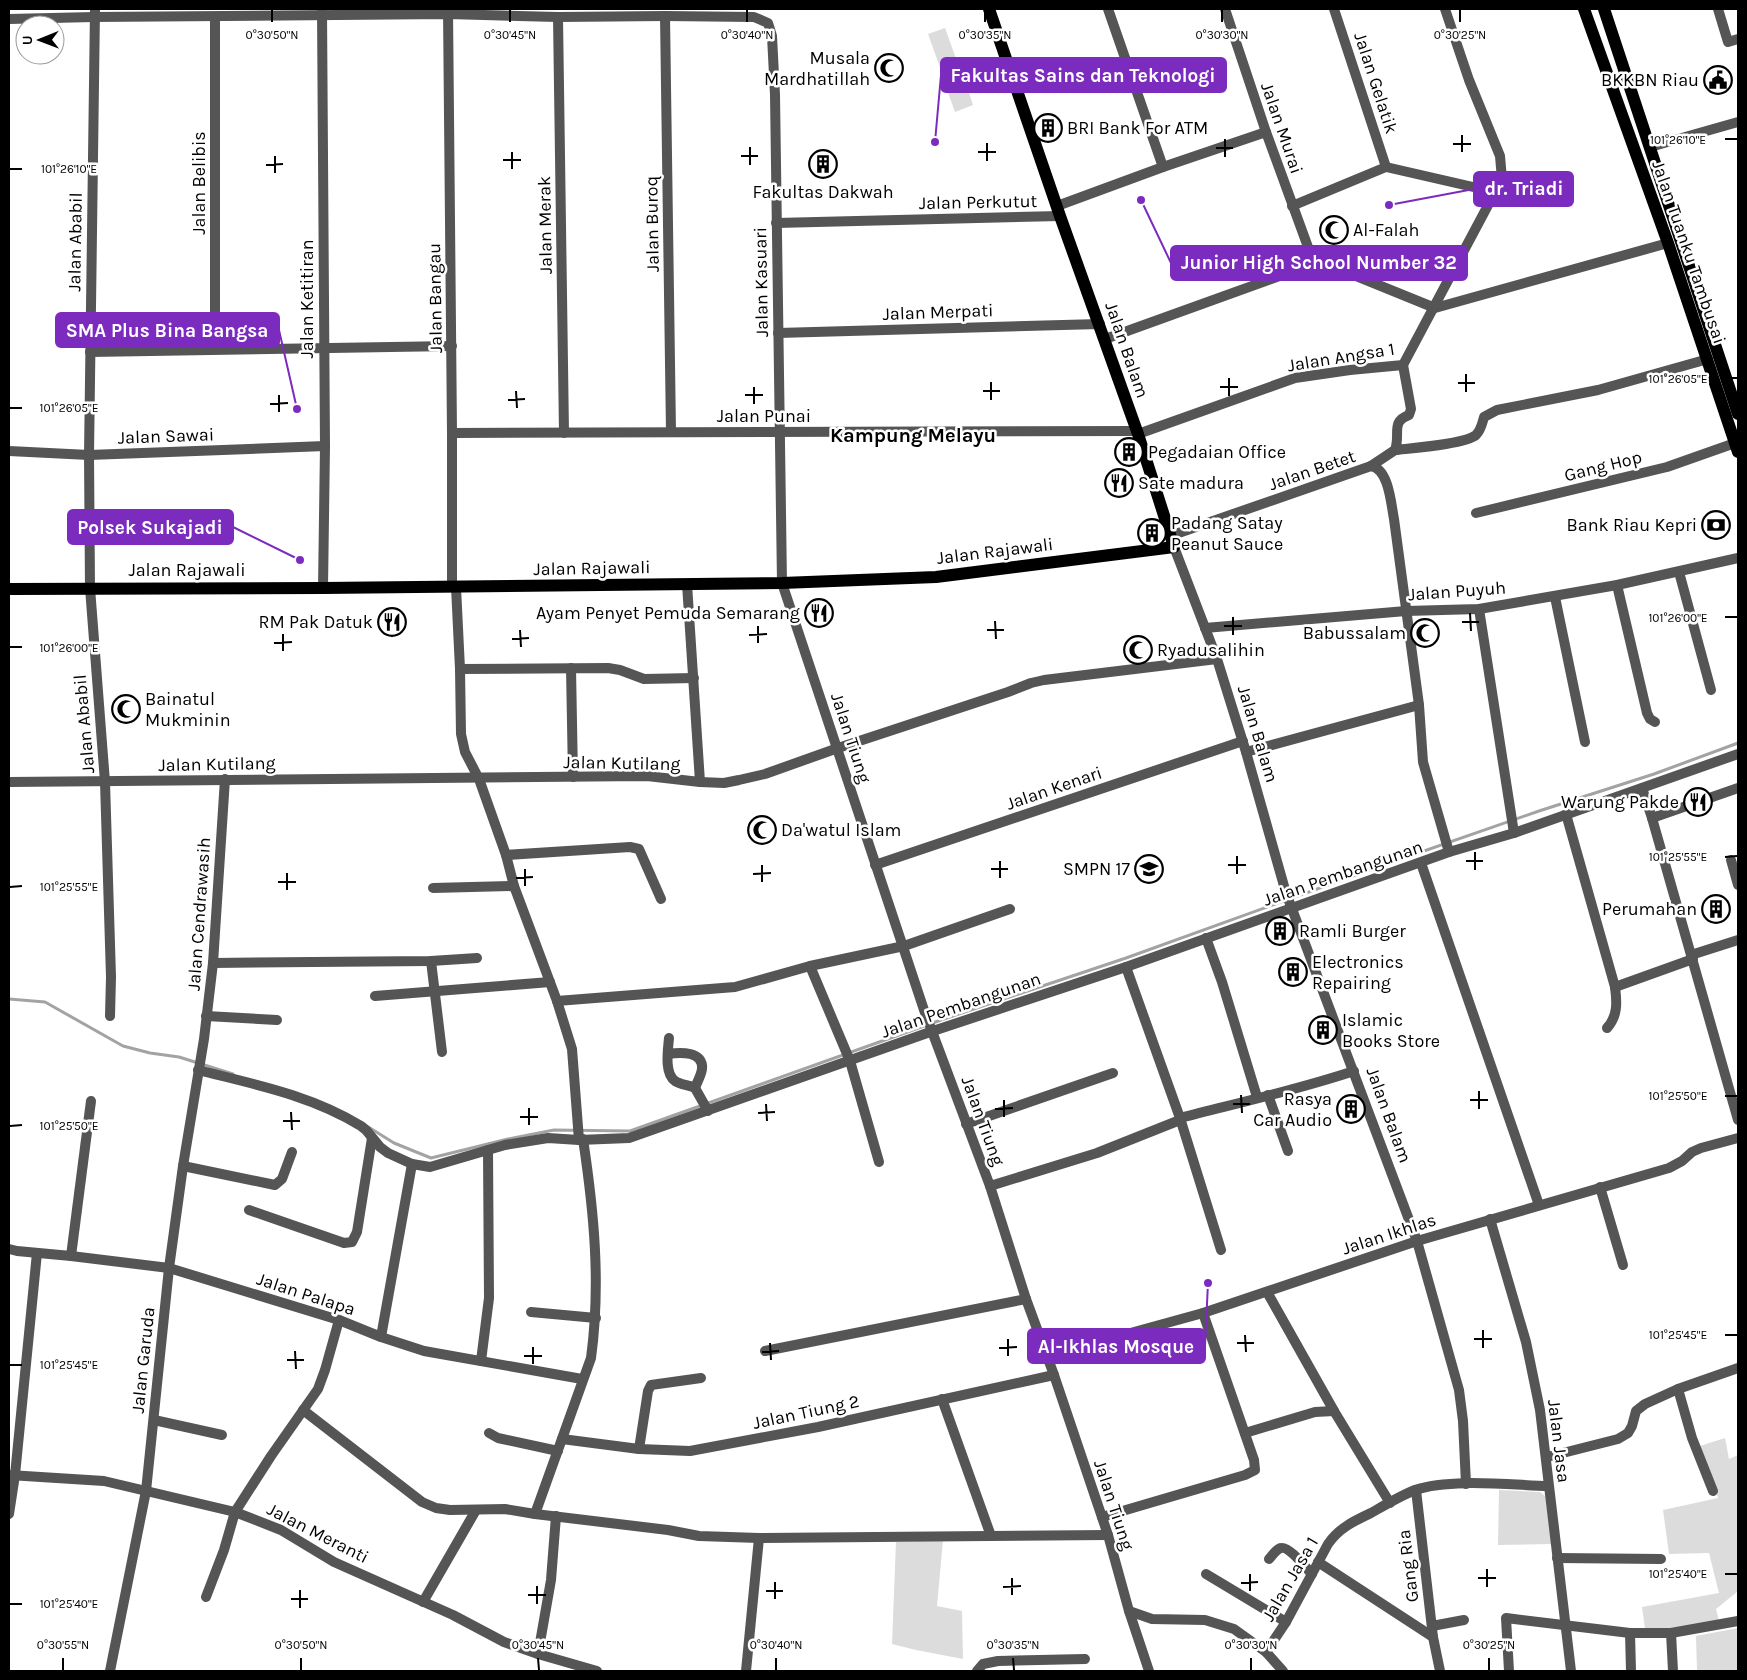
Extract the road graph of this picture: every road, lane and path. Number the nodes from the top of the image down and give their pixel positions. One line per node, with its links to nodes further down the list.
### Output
1 (989, 9): 25 (main road, Jalan Balam)
2 (1108, 9): 21 (street)
3 (1225, 9): 19 (street, Jalan Murai)
4 (1334, 9): 22 (street, Jalan Gelatik)
5 (1445, 9): 23 (street, Jalan Angsa 1)
6 (1584, 9): 27 (main road, Jalan Tuanku Tambusai)
7 (1604, 9): 20 (main road, Jalan Tuanku Tambusai)
8 (1718, 9): 17 (street)
9 (322, 12): 10 (street, Jalan Kasuari); 14 (street, Jalan Kasuari); 34 (street, Jalan Ketitiran)
10 (448, 12): 15 (street, Jalan Kasuari); 33 (street, Jalan Bangau)
11 (580, 12): 13 (street, Jalan Kasuari); 15 (street, Jalan Kasuari)
12 (94, 13): 14 (street, Jalan Kasuari); 16 (street, Jalan Kasuari); 36 (street, Jalan Ababil)
13 (666, 16): 26 (street, Jalan Kasuari); 41 (street, Jalan Buroq)
14 (215, 17): 35 (street, Jalan Belibis)
15 (558, 17): 40 (street, Jalan Merak)
16 (9, 19)
17 (1738, 38)
18 (1738, 122): 20 (street)
19 (1266, 132): 21 (street, Jalan Perkutut); 24 (street, Jalan Murai)
20 (1650, 147): 39 (main road, Jalan Tuanku Tambusai)
21 (1163, 167): 25 (street, Jalan Perkutut)
22 (1386, 167): 23 (street); 24 (street)
23 (1495, 192): 29 (street, Jalan Angsa 1)
24 (1292, 206): 28 (street, Jalan Murai)
25 (1059, 211): 26 (street, Jalan Perkutut); 30 (main road, Jalan Balam)
26 (776, 223): 31 (street, Jalan Kasuari)
27 (1668, 243): 29 (street); 37 (main road, Jalan Tuanku Tambusai)
28 (1312, 258): 29 (street); 32 (street)
29 (1435, 308): 38 (street, Jalan Angsa 1)
30 (1100, 324): 31 (street, Jalan Merpati); 32 (main road, Jalan Balam)
31 (778, 333): 42 (street, Jalan Kasuari)
32 (1104, 339): 43 (main road, Jalan Balam)
33 (452, 346): 34 (street); 44 (street, Jalan Bangau)
34 (323, 348): 35 (street); 45 (street, Jalan Ketitiran)
35 (215, 349): 36 (street)
36 (90, 352): 49 (street, Jalan Ababil)
37 (1708, 359): 46 (main road, Jalan Tuanku Tambusai); 47 (street)
38 (1404, 365): 43 (street, Jalan Angsa 1); 47 (street)
39 (1738, 414)
40 (564, 432): 41 (street, Jalan Punai); 44 (street, Jalan Punai)
41 (671, 432): 42 (street, Jalan Punai)
42 (780, 432): 43 (street, Jalan Punai); 55 (street, Jalan Kasuari)
43 (1137, 432): 52 (main road, Jalan Balam)
44 (452, 433): 58 (street, Jalan Bangau)
45 (325, 446): 49 (street, Jalan Sawai); 60 (street, Jalan Ketitiran)
46 (1737, 447): 51 (street, Gang Hop)
47 (1395, 450): 50 (street)
48 (9, 451): 49 (street, Jalan Sawai)
49 (89, 455): 59 (street, Jalan Ababil)
50 (1371, 466): 52 (street, Jalan Betet); 64 (street, Jalan Betet)
51 (1476, 513)
52 (1172, 542): 55 (main road, Jalan Rajawali); 65 (street, Jalan Balam)
53 (1738, 558): 54 (street, Jalan Puyuh)
54 (1679, 572): 57 (street, Jalan Puyuh); 70 (street)
55 (782, 583): 56 (main road, Jalan Rajawali); 75 (street, Jalan Tiung)
56 (687, 584): 58 (main road, Jalan Rajawali); 69 (street)
57 (1617, 586): 62 (street, Jalan Puyuh); 72 (street)
58 (454, 587): 60 (main road, Jalan Rajawali); 68 (street, Jalan Bangau)
59 (90, 588): 60 (main road, Jalan Rajawali); 61 (main road, Jalan Rajawali); 82 (street, Jalan Ababil)
60 (323, 588)
61 (9, 589)
62 (1555, 596): 63 (street, Jalan Puyuh); 74 (street)
63 (1478, 609): 64 (street, Jalan Puyuh); 88 (street)
64 (1406, 610): 65 (street, Jalan Puyuh); 71 (street, Jalan Betet)
65 (1205, 628): 66 (street, Jalan Balam)
66 (1216, 659): 73 (street, Jalan Balam); 75 (street, Jalan Kutilang)
67 (571, 668): 68 (street); 69 (street); 78 (street)
68 (460, 669): 80 (street, Jalan Bangau)
69 (694, 678): 83 (street)
70 (1711, 690)
71 (1419, 705): 76 (street); 89 (street, Jalan Betet)
72 (1655, 722)
73 (1243, 741): 76 (street, Jalan Balam); 93 (street, Jalan Kenari)
74 (1585, 742)
75 (838, 748): 83 (street, Jalan Kutilang); 93 (street, Jalan Tiung)
76 (1246, 752): 98 (street, Jalan Balam)
77 (1738, 754): 84 (street, Jalan Pembangunan)
78 (572, 777): 80 (street, Jalan Kutilang); 83 (street, Jalan Kutilang)
79 (225, 779): 80 (street, Jalan Kutilang); 82 (street, Jalan Kutilang); 106 (street, Jalan Cendrawasih)
80 (479, 779): 90 (street, Jalan Bangau)
81 (9, 782): 82 (street, Jalan Kutilang)
82 (105, 782): 114 (street, Jalan Ababil)
83 (700, 782)
84 (1642, 788): 86 (street, Jalan Pembangunan); 87 (street)
85 (1738, 788): 87 (street)
86 (1566, 814): 88 (street, Jalan Pembangunan); 110 (street)
87 (1652, 818): 103 (street)
88 (1513, 832): 89 (street, Jalan Pembangunan)
89 (1450, 852): 92 (street, Jalan Pembangunan)
90 (506, 855): 95 (street, Jalan Bangau); 97 (street)
91 (1731, 860): 94 (street)
92 (1421, 862): 98 (street, Jalan Pembangunan); 146 (street)
93 (875, 865): 102 (street, Jalan Tiung)
94 (1738, 885)
95 (514, 886): 96 (street); 109 (street, Jalan Bangau)
96 (433, 888)
97 (661, 899)
98 (1291, 908): 100 (street, Jalan Pembangunan); 125 (street, Jalan Balam)
99 (1010, 909): 102 (street)
100 (1206, 938): 108 (street, Jalan Pembangunan); 129 (street)
101 (1738, 940): 103 (street)
102 (904, 946): 107 (street); 118 (street, Jalan Tiung)
103 (1692, 957): 110 (street); 133 (street)
104 (477, 958): 105 (street)
105 (431, 961): 106 (street); 111 (street)
106 (213, 963): 115 (street, Jalan Cendrawasih)
107 (810, 966): 113 (street); 123 (street)
108 (1126, 966): 118 (street, Jalan Pembangunan); 132 (street)
109 (550, 982): 111 (street); 113 (street, Jalan Bangau)
110 (1615, 987): 117 (street)
111 (434, 992): 112 (street); 121 (street)
112 (375, 996)
113 (558, 1001): 136 (street, Jalan Bangau)
114 (110, 1016)
115 (206, 1016): 116 (street); 120 (street, Jalan Cendrawasih)
116 (277, 1020)
117 (1607, 1028)
118 (932, 1030): 123 (street, Jalan Pembangunan); 134 (street, Jalan Tiung)
119 (669, 1038): 122 (street)
120 (201, 1050): 124 (street, Jalan Garuda)
121 (442, 1052)
122 (668, 1054): 127 (street); 127 (street)
123 (849, 1058): 131 (street, Jalan Pembangunan); 141 (street)
124 (198, 1069): 135 (street, Jalan Pembangunan); 143 (street, Jalan Garuda)
125 (1354, 1071): 128 (street); 149 (street, Jalan Balam)
126 (1113, 1073): 134 (street)
127 (697, 1092): 131 (street)
128 (1268, 1095): 129 (street); 139 (street)
129 (1257, 1097): 132 (street)
130 (91, 1102): 153 (street)
131 (706, 1109): 136 (street, Jalan Pembangunan)
132 (1180, 1119): 144 (street); 150 (street)
133 (1738, 1120)
134 (966, 1124): 144 (street, Jalan Tiung)
135 (372, 1138): 142 (street, Jalan Pembangunan); 147 (street)
136 (580, 1138): 138 (street, Jalan Pembangunan); 160 (street, Jalan Bangau)
137 (1738, 1138): 145 (street, Jalan Ikhlas)
138 (488, 1150): 142 (street, Jalan Pembangunan); 165 (street)
139 (1288, 1151)
140 (292, 1152): 143 (street)
141 (879, 1162)
142 (412, 1164): 162 (street)
143 (183, 1166): 155 (street, Jalan Garuda)
144 (990, 1186): 157 (street, Jalan Tiung)
145 (1600, 1187): 146 (street, Jalan Ikhlas); 154 (street)
146 (1538, 1205): 148 (street, Jalan Ikhlas)
147 (249, 1210)
148 (1490, 1219): 149 (street, Jalan Ikhlas); 181 (street, Jalan Jasa)
149 (1417, 1241): 156 (street, Jalan Ikhlas); 183 (street, Jalan Balam)
150 (1220, 1250)
151 (12, 1252): 152 (street, Jalan Palapa)
152 (37, 1253): 153 (street, Jalan Palapa); 182 (street)
153 (71, 1256): 155 (street, Jalan Palapa)
154 (1623, 1265)
155 (169, 1268): 161 (street, Jalan Palapa); 174 (street, Jalan Garuda)
156 (1267, 1292): 159 (street, Jalan Ikhlas); 173 (street)
157 (1026, 1299): 163 (street); 164 (street, Jalan Tiung)
158 (531, 1312): 160 (street)
159 (1203, 1313): 164 (street, Jalan Ikhlas); 176 (street)
160 (596, 1318): 169 (street, Jalan Bangau)
161 (339, 1320): 162 (street, Jalan Palapa); 172 (street)
162 (381, 1337): 165 (street, Jalan Palapa)
163 (765, 1351)
164 (1047, 1356): 167 (street, Jalan Tiung)
165 (481, 1360): 169 (street, Jalan Palapa)
166 (1738, 1368): 170 (street)
167 (1054, 1375): 171 (street, Jalan Tiung 2); 194 (street, Jalan Tiung)
168 (701, 1378): 179 (street)
169 (582, 1379): 178 (street, Jalan Bangau)
170 (1678, 1389): 181 (street); 187 (street)
171 (942, 1399): 179 (street, Jalan Tiung 2); 196 (street)
172 (303, 1410): 189 (street); 190 (street)
173 (1334, 1411): 176 (street); 188 (street)
174 (154, 1420): 177 (street); 186 (street, Jalan Garuda)
175 (489, 1433): 180 (street)
176 (1245, 1433): 194 (street)
177 (222, 1435)
178 (562, 1439): 179 (street, Jalan Tiung 2); 180 (street, Jalan Bangau)
179 (639, 1449)
180 (558, 1452): 192 (street, Jalan Bangau)
181 (1546, 1457): 184 (street, Jalan Jasa)
182 (12, 1475): 186 (street, Jalan Meranti); 191 (street)
183 (1466, 1484): 184 (street, Jalan Jasa 1); 185 (street, Jalan Jasa 1)
184 (1548, 1486): 198 (street, Jalan Jasa)
185 (1416, 1490): 188 (street, Jalan Jasa 1); 211 (street, Gang Ria)
186 (146, 1491): 190 (street, Jalan Meranti); 217 (street, Jalan Garuda)
187 (1713, 1491)
188 (1390, 1503): 201 (street, Jalan Jasa 1)
189 (476, 1510): 192 (street); 205 (street)
190 (235, 1512): 204 (street); 205 (street, Jalan Meranti)
191 (9, 1514)
192 (535, 1514): 193 (street)
193 (556, 1516): 197 (street); 215 (street)
194 (1102, 1517): 195 (street, Jalan Tiung)
195 (1108, 1535): 196 (street); 206 (street, Jalan Tiung)
196 (991, 1536): 197 (street)
197 (759, 1538): 219 (street)
198 (1557, 1558): 200 (street); 210 (street, Jalan Jasa)
199 (1269, 1559): 203 (street)
200 (1661, 1559)
201 (1318, 1562): 203 (street, Jalan Jasa 1); 211 (street)
202 (1206, 1574): 209 (street)
203 (1312, 1574): 209 (street, Jalan Jasa 1)
204 (206, 1597)
205 (423, 1602): 215 (street, Jalan Meranti)
206 (1129, 1611): 214 (street); 221 (street, Jalan Tiung)
207 (1464, 1620): 211 (street)
208 (1738, 1621): 213 (street)
209 (1286, 1622): 214 (street, Jalan Jasa 1)
210 (1565, 1625): 212 (street); 224 (street); 225 (street, Jalan Jasa)
211 (1433, 1632): 223 (street, Gang Ria)
212 (1630, 1633): 213 (street); 226 (street)
213 (1671, 1633): 227 (street)
214 (1266, 1652): 222 (street)
215 (538, 1654): 218 (street, Jalan Meranti)
216 (1085, 1659): 220 (street)
217 (110, 1671)
218 (597, 1671)
219 (746, 1671)
220 (977, 1671)
221 (1149, 1671)
222 (1283, 1671)
223 (1439, 1671)
224 (1508, 1671)
225 (1571, 1671)
226 (1631, 1671)
227 (1673, 1671)

